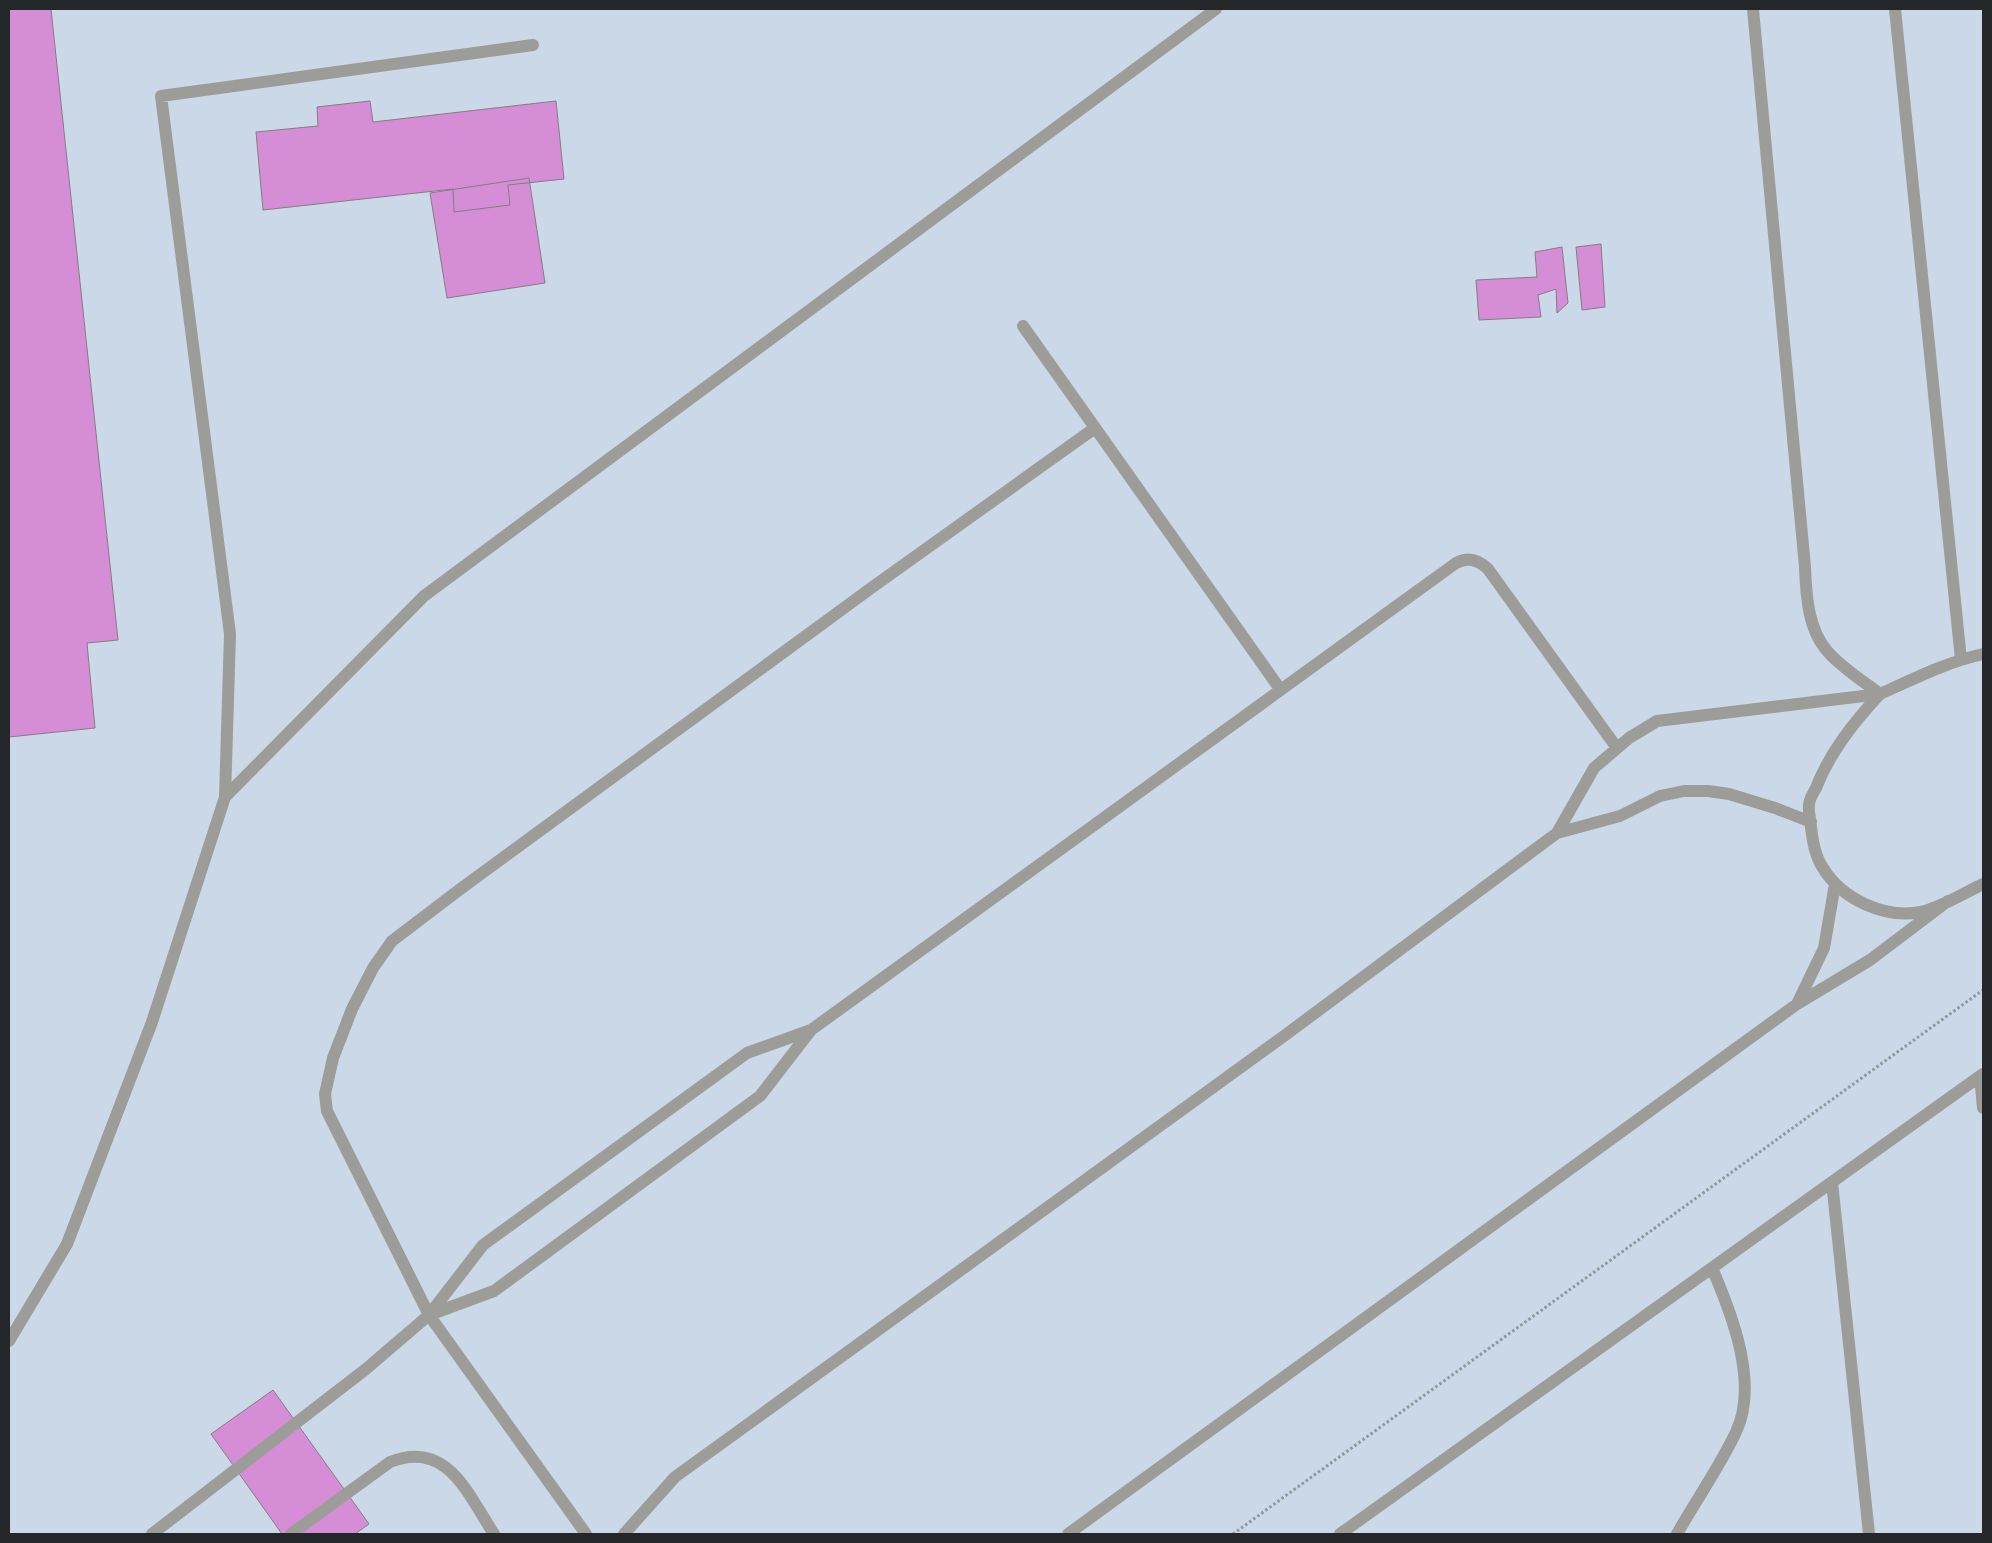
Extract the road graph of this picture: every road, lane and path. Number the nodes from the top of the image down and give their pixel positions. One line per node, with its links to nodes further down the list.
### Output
1 (1216, 9): 12 (street)
2 (1753, 9): 10 (street)
3 (1895, 9): 8 (street)
4 (533, 45): 12 (street)
5 (1023, 326): 6 (street)
6 (1095, 428): 9 (street); 25 (street)
7 (1983, 654): 8 (street)
8 (1961, 660): 10 (street)
9 (1280, 689): 11 (street); 20 (street)
10 (1880, 694): 11 (street); 13 (street)
11 (1617, 748): 14 (street)
12 (224, 797): 26 (street)
13 (1811, 822): 14 (street); 15 (street)
14 (1557, 833): 31 (street)
15 (1835, 884): 17 (street); 19 (street)
16 (1983, 884): 17 (street)
17 (1948, 900): 19 (street)
18 (1983, 990): 33 (path)
19 (1797, 1004): 32 (street)
20 (811, 1030): 25 (street); 25 (street)
21 (1981, 1075): 22 (street); 23 (street)
22 (1983, 1108)
23 (1832, 1182): 24 (street); 36 (street)
24 (1712, 1268): 34 (street); 35 (street)
25 (429, 1315): 27 (street); 30 (street)
26 (9, 1341)
27 (152, 1534)
28 (291, 1534): 29 (street)
29 (494, 1534)
30 (586, 1534)
31 (624, 1534)
32 (1068, 1534)
33 (1233, 1534)
34 (1340, 1534)
35 (1677, 1534)
36 (1869, 1534)

